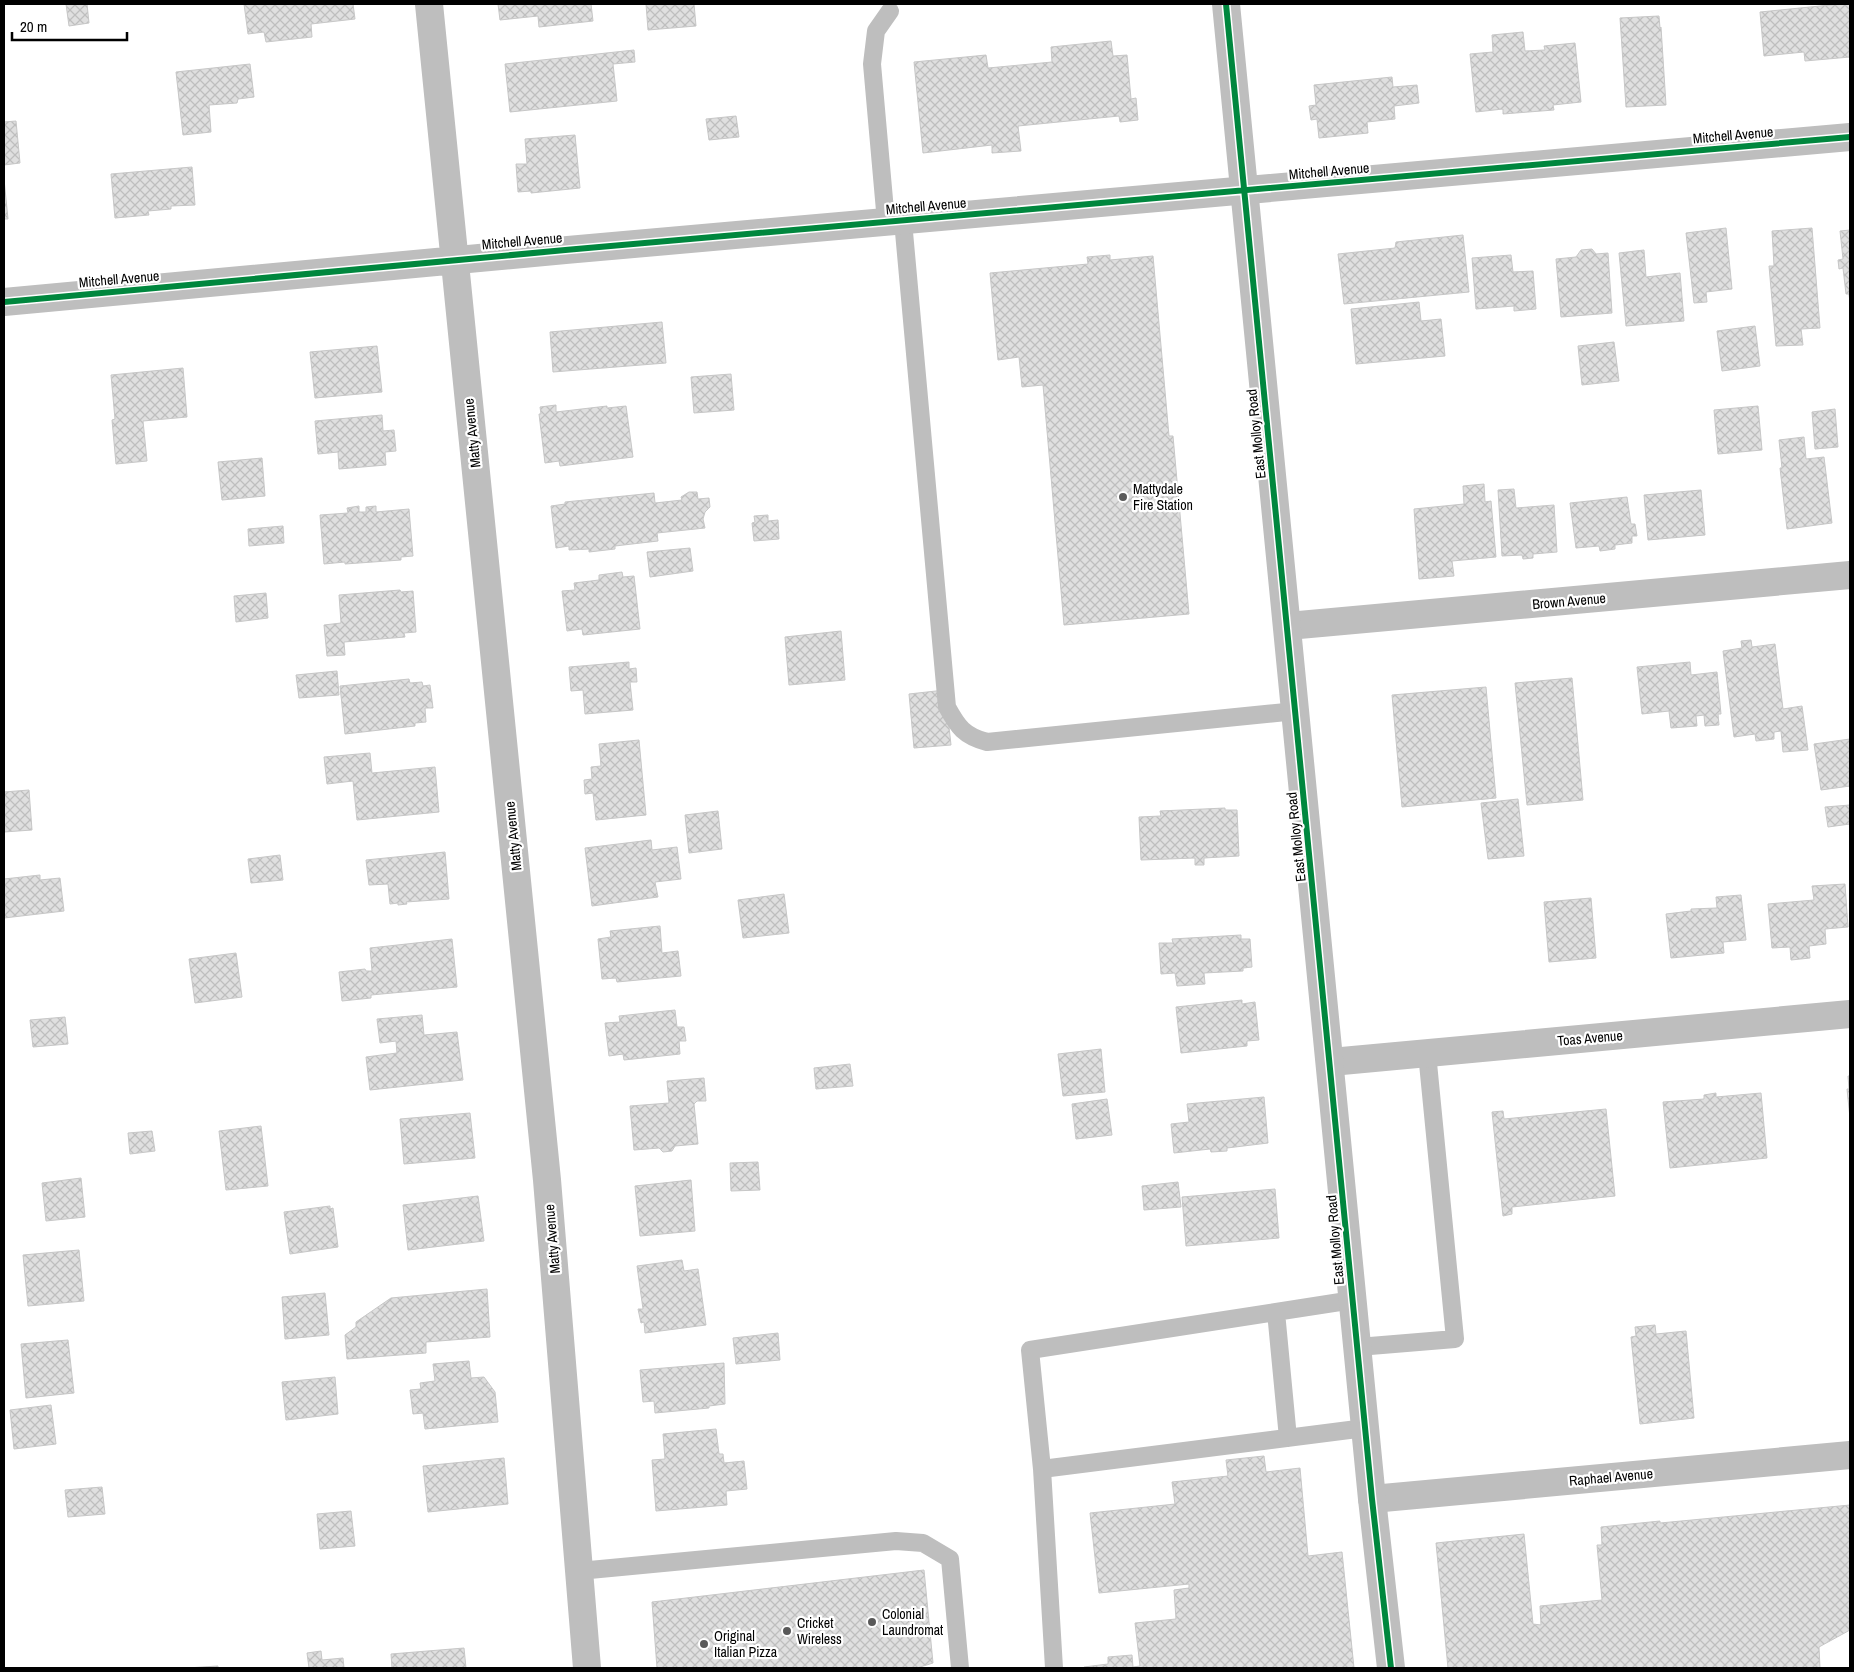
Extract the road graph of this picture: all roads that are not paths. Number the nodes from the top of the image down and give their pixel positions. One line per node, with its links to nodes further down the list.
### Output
1 (429, 4): 7 (street, Matty Avenue)
2 (1226, 4): 5 (street, East Molloy Road)
3 (890, 10): 6 (lane)
4 (1850, 137): 5 (street, Mitchell Avenue)
5 (1244, 191): 6 (street, Mitchell Avenue); 10 (street, East Molloy Road)
6 (895, 221): 7 (street, Mitchell Avenue); 11 (lane)
7 (454, 259): 8 (street, Mitchell Avenue); 23 (street, Matty Avenue)
8 (4, 302)
9 (1850, 575): 10 (street, Brown Avenue)
10 (1288, 626): 11 (street, East Molloy Road)
11 (1296, 711): 14 (street, East Molloy Road)
12 (1850, 1014): 13 (street, Toas Avenue)
13 (1427, 1054): 14 (street, Toas Avenue); 17 (lane)
14 (1331, 1062): 15 (street, East Molloy Road)
15 (1353, 1300): 16 (lane); 17 (street, East Molloy Road)
16 (1276, 1312): 19 (lane); 21 (lane)
17 (1358, 1347): 18 (street, East Molloy Road)
18 (1365, 1428): 19 (lane); 22 (street, East Molloy Road)
19 (1288, 1438): 21 (lane)
20 (1850, 1455): 22 (street, Raphael Avenue)
21 (1042, 1469): 26 (lane)
22 (1372, 1499): 27 (street, East Molloy Road)
23 (579, 1571): 24 (street, Matty Avenue); 25 (lane)
24 (587, 1668)
25 (960, 1668)
26 (1054, 1668)
27 (1391, 1668)

